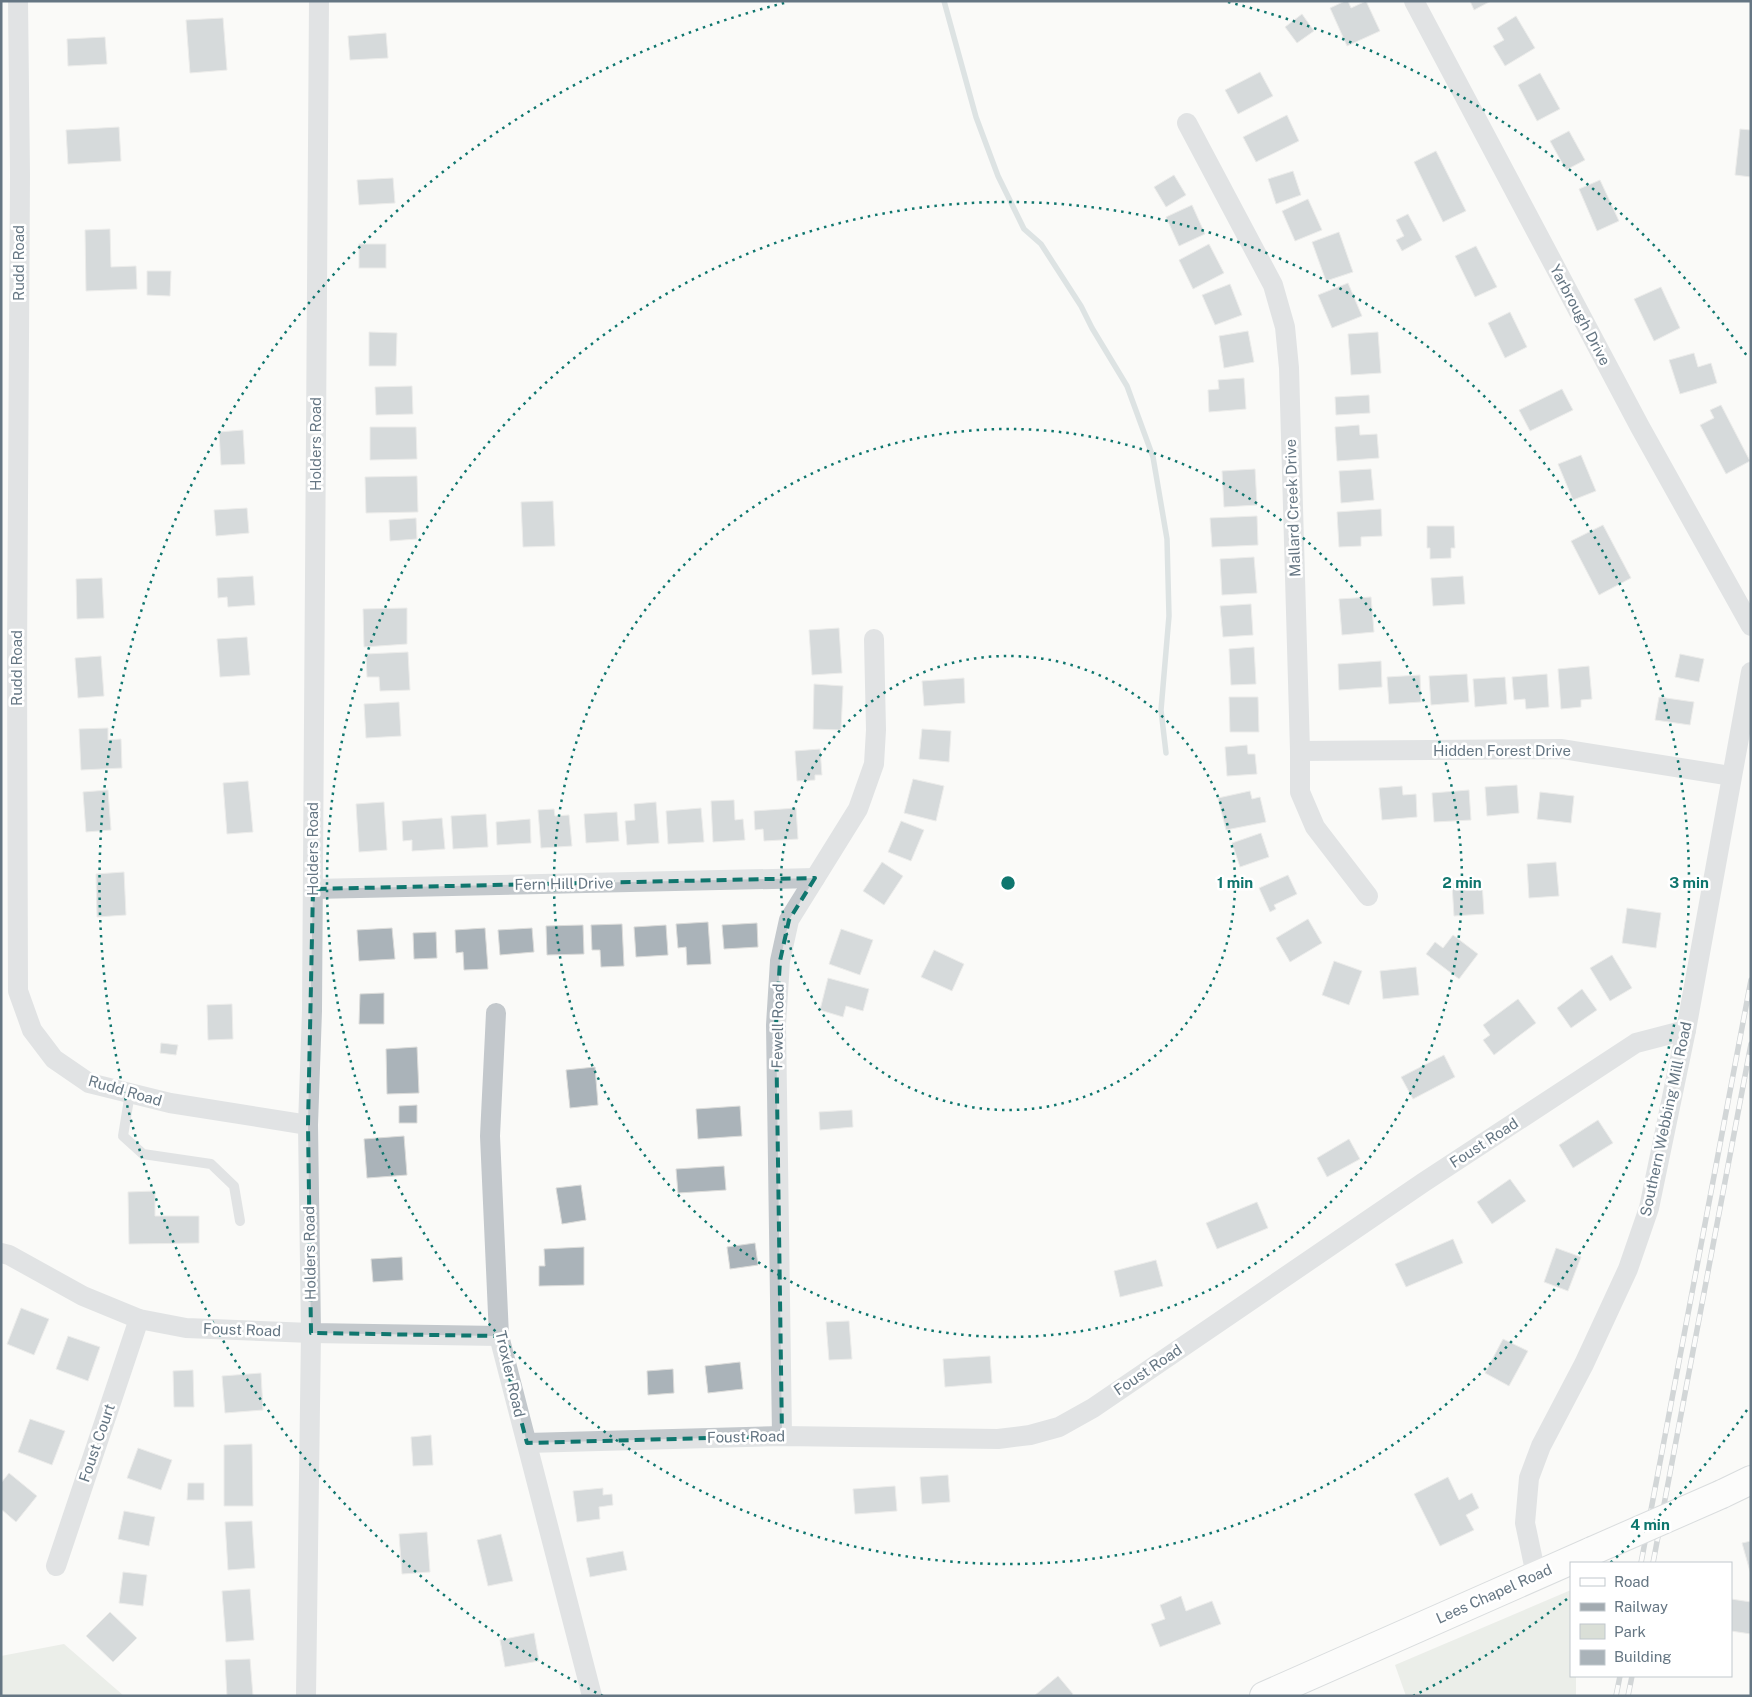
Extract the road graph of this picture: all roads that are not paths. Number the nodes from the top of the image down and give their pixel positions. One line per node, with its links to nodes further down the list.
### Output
1 (18, 1): 7 (street, Rudd Road)
2 (319, 1): 12 (street, Holders Road)
3 (1414, 1): 5 (street, Yarbrough Drive)
4 (1187, 123): 9 (street, Mallard Creek Drive)
5 (1751, 626)
6 (874, 639): 11 (street, Fewell Road)
7 (9, 660): 16 (street, Rudd Road)
8 (1751, 672): 10 (street, Southern Webbing Mill Road)
9 (1300, 751): 10 (street, Hidden Forest Drive); 13 (street, Mallard Creek Drive)
10 (1731, 776): 15 (street, Southern Webbing Mill Road)
11 (815, 878): 12 (street, Fern Hill Drive); 23 (street, Fewell Road)
12 (313, 889): 17 (street, Holders Road)
13 (1368, 896)
14 (496, 1013): 22 (street, Troxler Road)
15 (1686, 1030): 23 (street, Foust Road); 27 (street, Southern Webbing Mill Road)
16 (130, 1093): 17 (street, Rudd Road); 18 (lane)
17 (308, 1125): 21 (street, Holders Road)
18 (240, 1220)
19 (1, 1253): 20 (street, Foust Road)
20 (139, 1320): 21 (street, Foust Road); 26 (street, Foust Court)
21 (311, 1333): 22 (street, Foust Road); 28 (street, Holders Road)
22 (498, 1336): 24 (street, Troxler Road)
23 (782, 1436): 24 (street, Foust Road)
24 (527, 1443): 29 (street, Troxler Road)
25 (1751, 1480): 27 (main road, Lees Chapel Road, bridge)
26 (56, 1566)
27 (1536, 1575): 30 (main road, Lees Chapel Road)
28 (306, 1696)
29 (592, 1696)
30 (1264, 1696)

